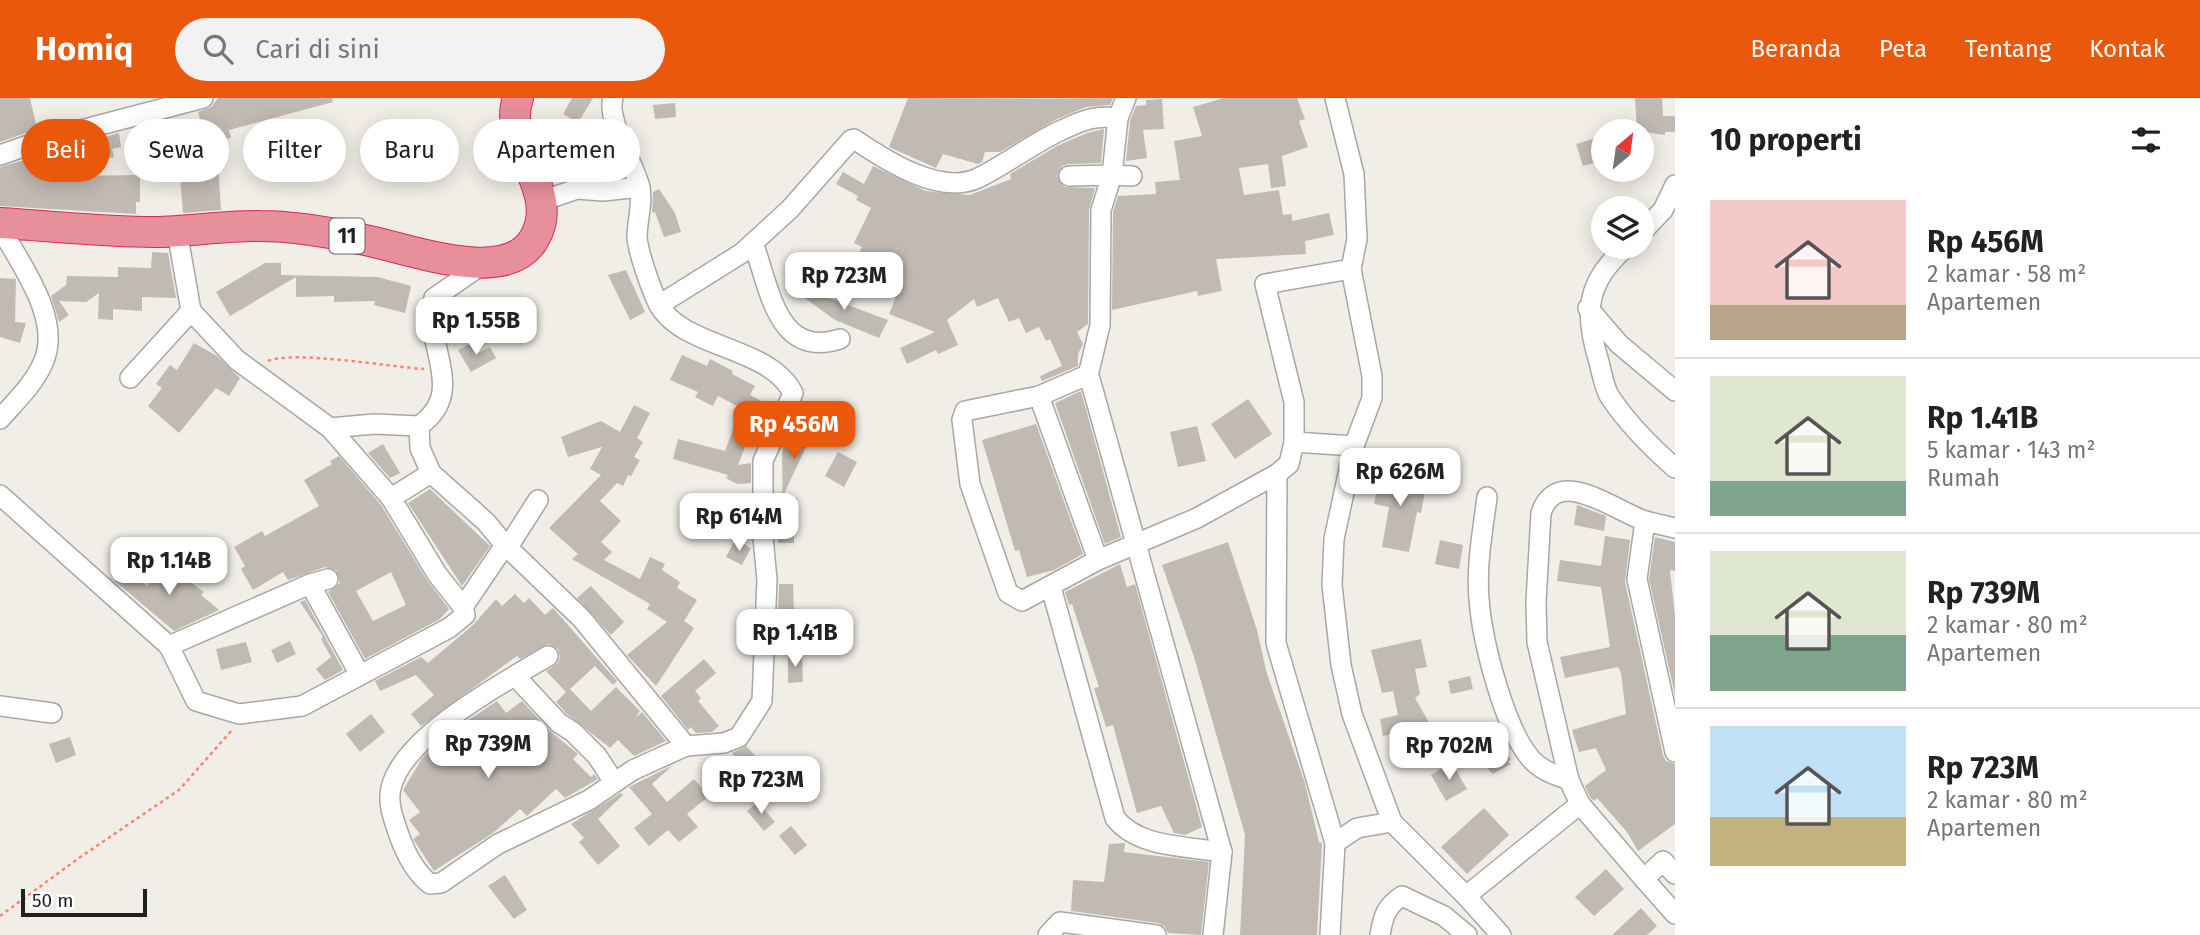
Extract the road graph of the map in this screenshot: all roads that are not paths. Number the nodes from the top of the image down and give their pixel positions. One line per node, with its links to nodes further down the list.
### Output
1 (203, 98): 6 (street)
2 (518, 98): 13 (highway, 11)
3 (612, 98): 12 (street)
4 (1126, 98): 7 (street)
5 (1335, 98): 20 (street)
6 (181, 101): 8 (street)
7 (1118, 118): 10 (street); 17 (street)
8 (0, 155)
9 (1069, 176): 10 (street)
10 (1122, 176): 25 (street)
11 (1675, 185): 14 (street)
12 (640, 187): 13 (street); 21 (street)
13 (539, 202): 19 (highway, 11)
14 (1654, 219)
15 (0, 225): 16 (highway, 11); 29 (street)
16 (177, 231): 19 (highway, 11); 23 (street)
17 (753, 243): 21 (street); 24 (street)
18 (1614, 259): 22 (street)
19 (483, 264): 30 (street)
20 (1351, 269): 32 (street); 33 (street)
21 (659, 305): 54 (street)
22 (1588, 308): 27 (street); 34 (street)
23 (191, 311): 26 (street); 31 (street)
24 (841, 340)
25 (1087, 376): 28 (street); 43 (street)
26 (130, 378)
27 (1675, 391)
28 (1039, 396): 45 (street); 46 (street)
29 (0, 419)
30 (419, 426): 31 (street); 35 (street)
31 (330, 428): 39 (street)
32 (1294, 442): 33 (street); 36 (street)
33 (1354, 446): 59 (street)
34 (1675, 468)
35 (431, 473): 39 (street); 44 (street)
36 (1277, 474): 43 (street); 60 (street)
37 (0, 495): 48 (street)
38 (1487, 497): 56 (street)
39 (391, 498): 47 (street)
40 (538, 500): 44 (street)
41 (1645, 522): 42 (street); 55 (street); 56 (street)
42 (1675, 528)
43 (1137, 544): 45 (street); 61 (street)
44 (507, 546): 47 (street); 54 (street)
45 (1098, 560): 46 (street)
46 (1051, 587): 61 (street)
47 (463, 607): 50 (street)
48 (169, 646): 50 (street); 50 (street)
49 (548, 656): 51 (street)
50 (360, 675)
51 (515, 676): 57 (street); 57 (street)
52 (0, 706): 53 (street)
53 (52, 713)
54 (686, 746): 57 (street)
55 (1675, 752)
56 (1569, 780): 58 (street)
57 (614, 782)
58 (1580, 804): 63 (street); 64 (street)
59 (1392, 822): 60 (street); 64 (street)
60 (1335, 843): 70 (street)
61 (1222, 852): 69 (street)
62 (1671, 863): 63 (street)
63 (1644, 879): 65 (street)
64 (1466, 896): 66 (street)
65 (1675, 914)
66 (1496, 933)
67 (1048, 935): 68 (street)
68 (1156, 935)
69 (1213, 935)
70 (1330, 935)
71 (1380, 935): 72 (street)
72 (1467, 935)

